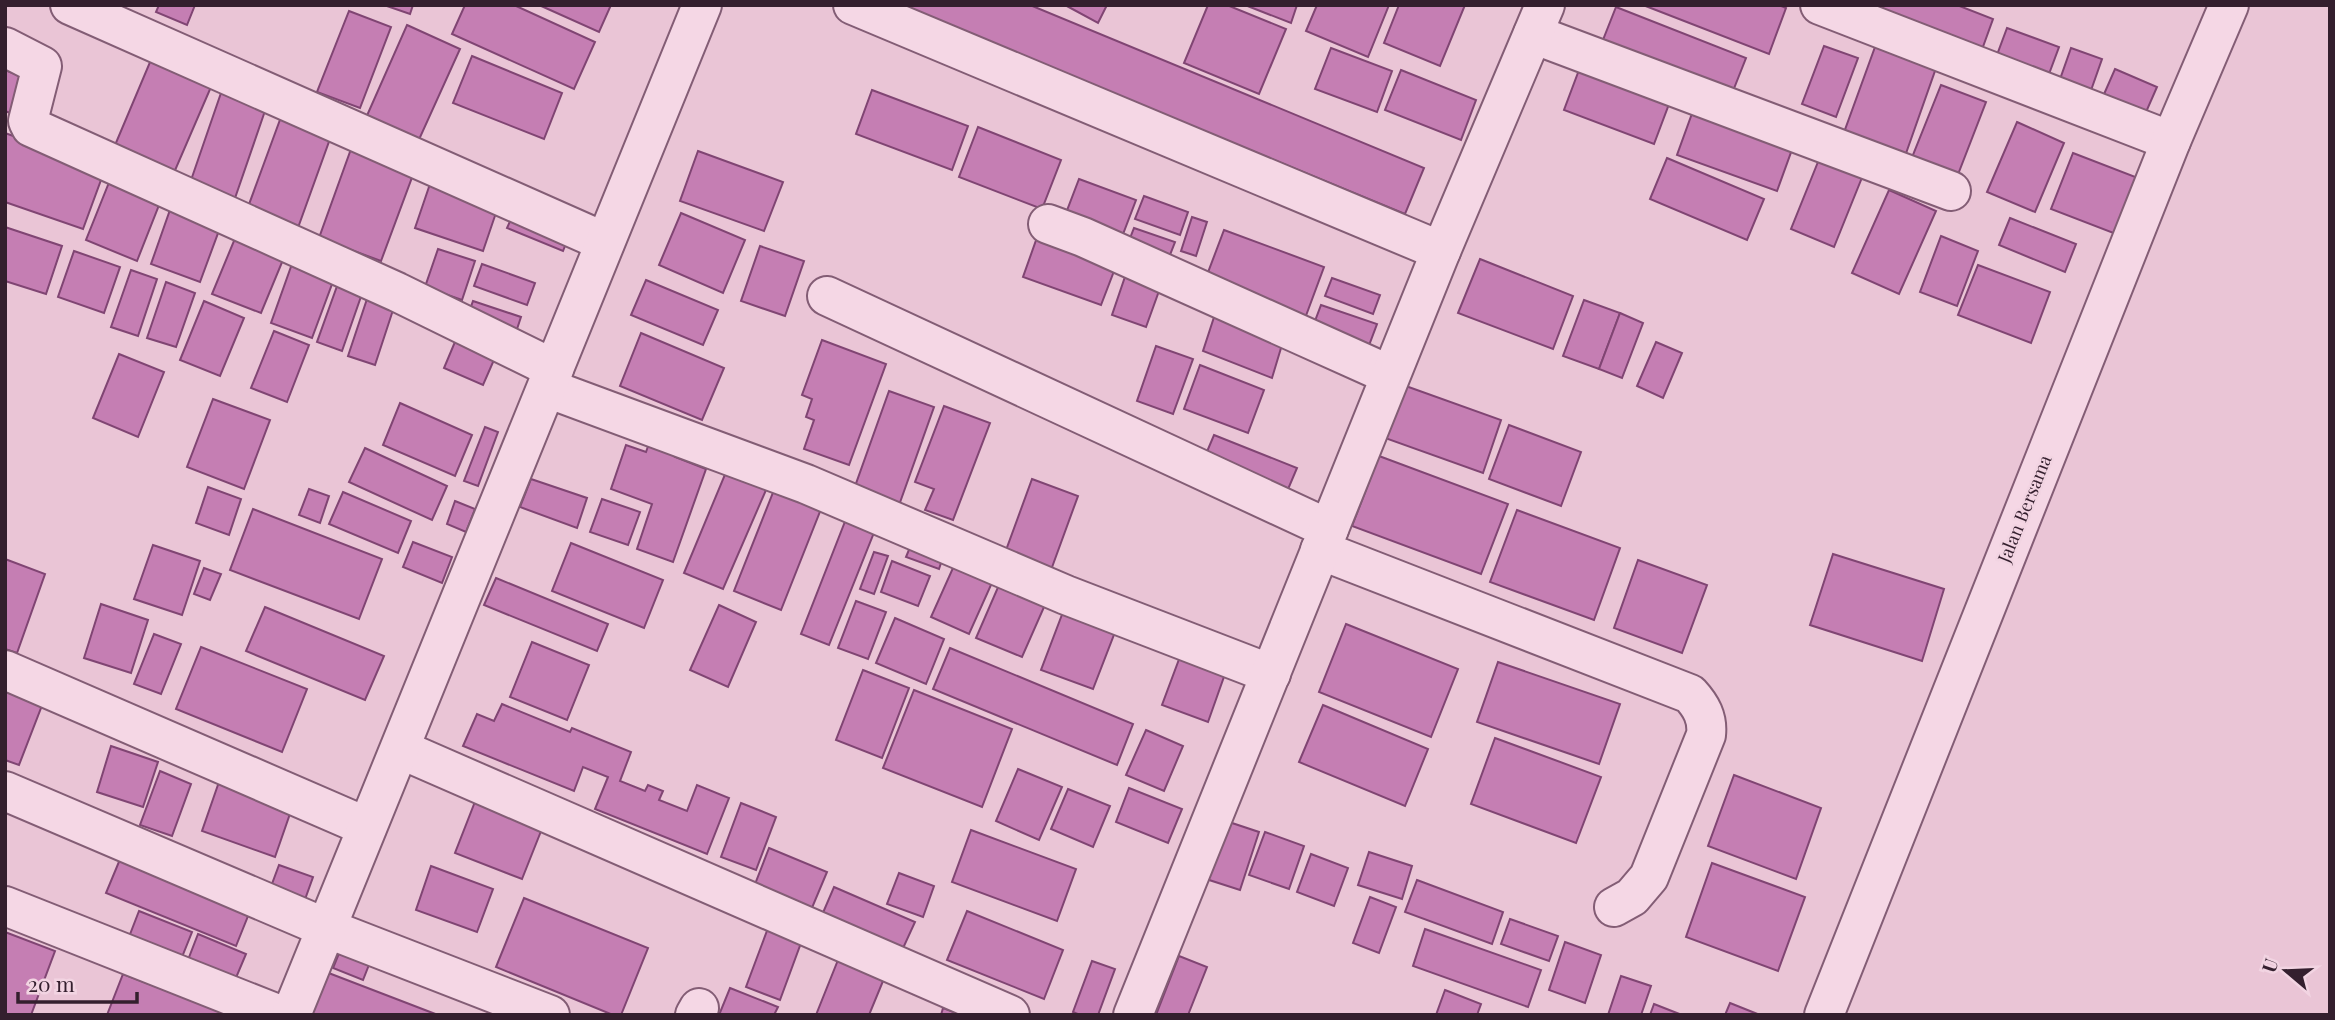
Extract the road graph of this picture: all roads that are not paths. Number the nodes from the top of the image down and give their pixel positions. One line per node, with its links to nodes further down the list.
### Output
1 (70, 5): 11 (street)
2 (702, 5): 11 (street)
3 (853, 5): 12 (street)
4 (1820, 5): 8 (street)
5 (2229, 5): 8 (street, Jalan Bersama)
6 (1540, 13): 9 (street); 12 (street)
7 (5, 47): 15 (street)
8 (2171, 141): 30 (street, Jalan Bersama)
9 (1951, 191)
10 (1048, 224): 14 (street)
11 (605, 242): 15 (street)
12 (1441, 251): 14 (street)
13 (827, 296): 16 (street)
14 (1390, 376): 16 (street)
15 (550, 378): 18 (street); 19 (street)
16 (1324, 540): 18 (street); 23 (street)
17 (5, 670): 21 (street)
18 (1271, 674): 29 (street)
19 (400, 749): 21 (street); 28 (street)
20 (5, 792): 24 (street)
21 (367, 827): 24 (street)
22 (5, 906): 25 (street)
23 (1614, 907)
24 (327, 928): 26 (street); 27 (street)
25 (280, 1015)
26 (291, 1015)
27 (550, 1015)
28 (1010, 1015)
29 (1133, 1015)
30 (1824, 1015)

